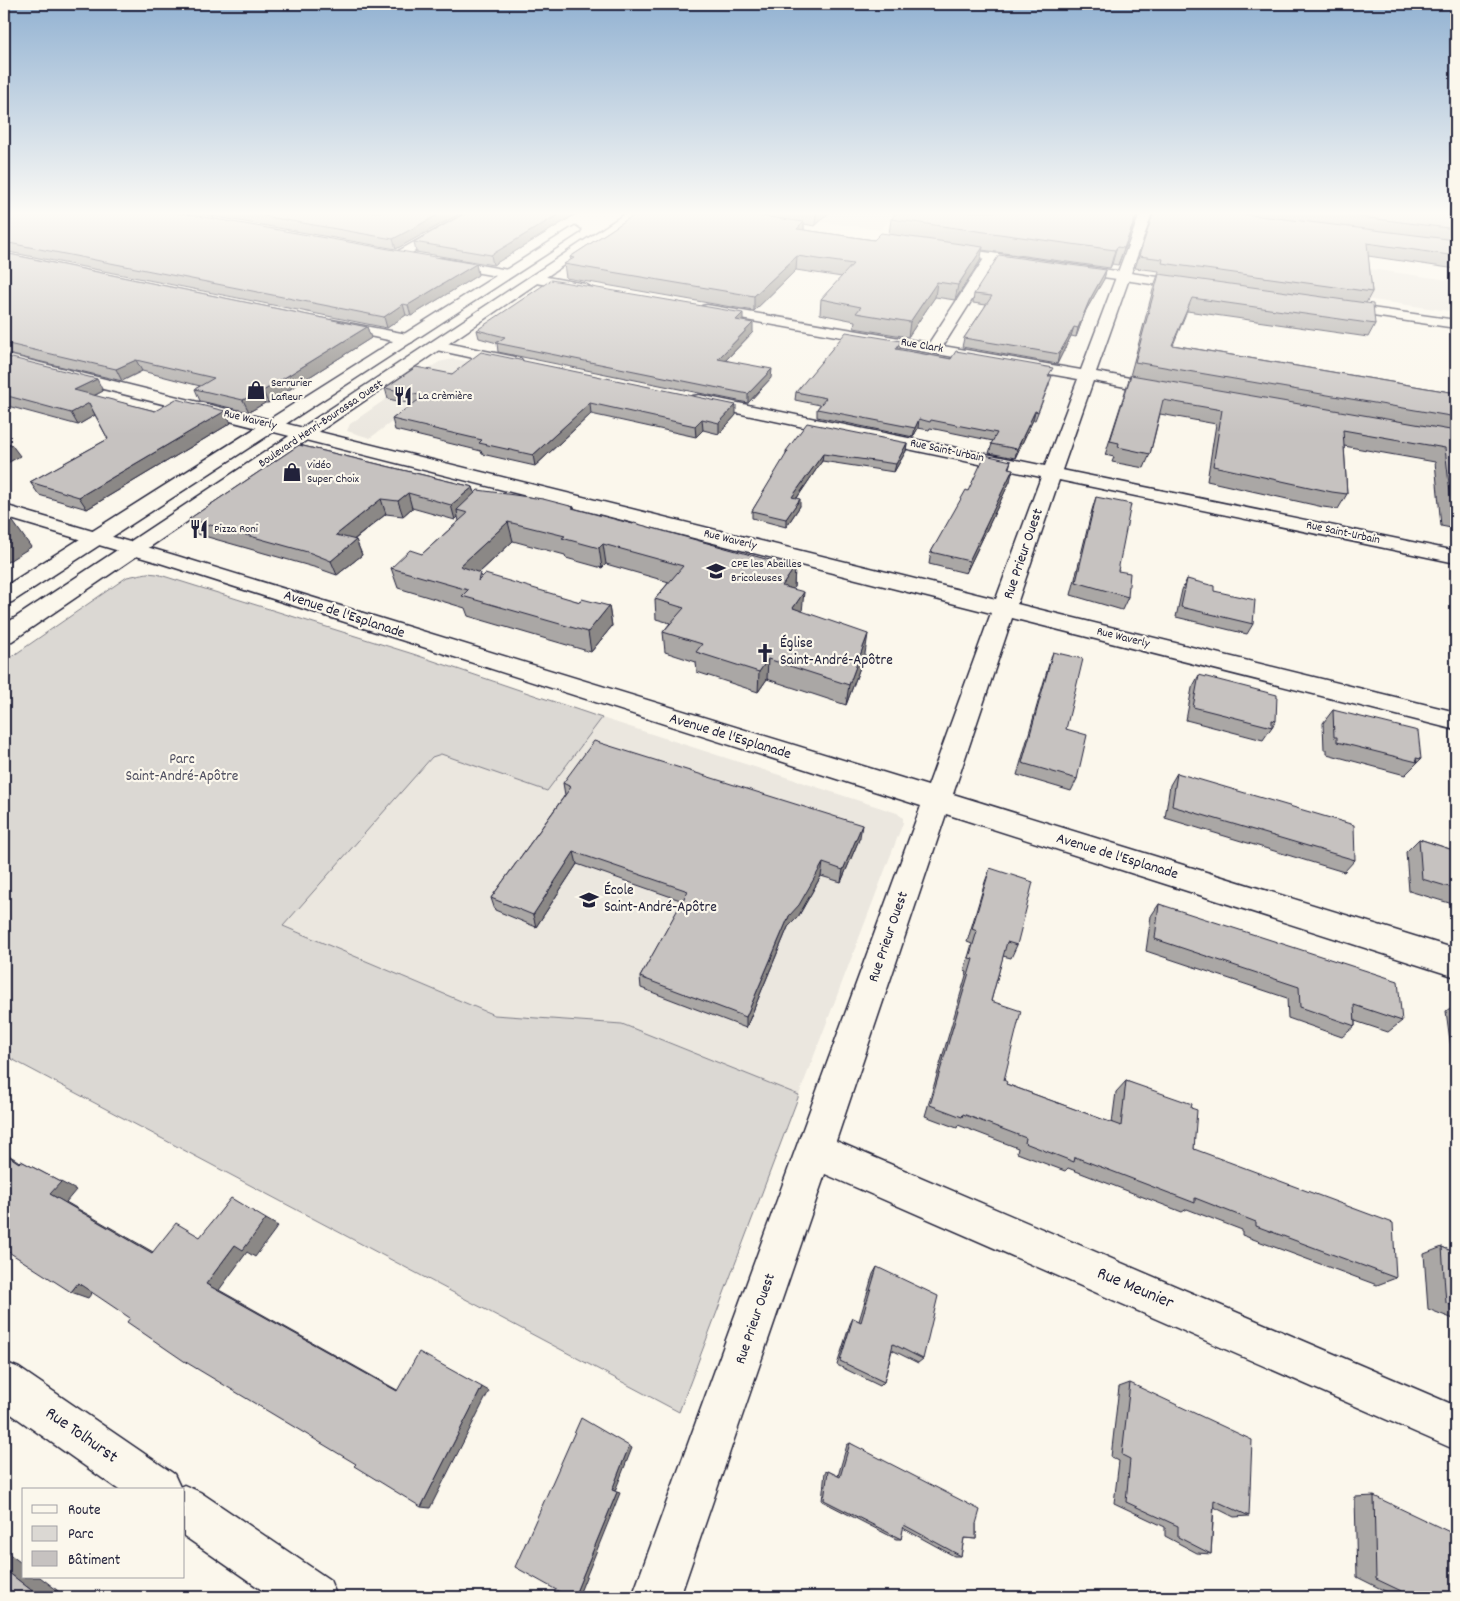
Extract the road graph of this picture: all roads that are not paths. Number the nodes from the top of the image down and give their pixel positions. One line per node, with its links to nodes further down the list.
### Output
1 (490, 286): 13 (street, Boulevard Henri-Bourassa Ouest)
2 (526, 286): 14 (street, Boulevard Henri-Bourassa Ouest)
3 (573, 286): 8 (street)
4 (974, 286): 15 (street)
5 (1120, 286): 18 (street, Rue Prieur Ouest)
6 (1188, 286): 7 (street)
7 (1209, 289)
8 (602, 291)
9 (1318, 304): 12 (street)
10 (688, 306): 15 (street, Rue Clark)
11 (316, 320): 13 (street)
12 (1456, 324)
13 (407, 339): 21 (street, Boulevard Henri-Bourassa Ouest)
14 (437, 346): 17 (street); 22 (street, Boulevard Henri-Bourassa Ouest)
15 (934, 348): 18 (street, Rue Clark)
16 (4, 359): 21 (street, Rue Waverly)
17 (535, 366)
18 (1087, 375): 19 (street, Rue Clark); 23 (street, Rue Prieur Ouest)
19 (1176, 391)
20 (678, 396): 23 (street, Rue Saint-Urbain)
21 (271, 426): 22 (street, Rue Waverly); 25 (street, Boulevard Henri-Bourassa Ouest)
22 (306, 434): 26 (street, Boulevard Henri-Bourassa Ouest); 29 (street, Rue Waverly)
23 (1052, 473): 27 (street, Rue Saint-Urbain); 29 (street, Rue Prieur Ouest)
24 (4, 510): 25 (street, Avenue de l'Esplanade)
25 (96, 538): 26 (street, Avenue de l'Esplanade); 28 (street, Boulevard Henri-Bourassa Ouest)
26 (134, 549): 30 (street, Boulevard Henri-Bourassa Ouest); 32 (street, Avenue de l'Esplanade)
27 (1456, 557)
28 (4, 597)
29 (1005, 608): 31 (street, Rue Waverly); 32 (street, Rue Prieur Ouest)
30 (4, 636)
31 (1456, 722)
32 (937, 802): 33 (street, Avenue de l'Esplanade); 34 (street, Rue Prieur Ouest)
33 (1456, 963)
34 (814, 1150): 36 (street, Rue Meunier); 40 (street, Rue Prieur Ouest)
35 (4, 1383): 37 (street, Rue Tolhurst)
36 (1456, 1428)
37 (155, 1488)
38 (185, 1509): 39 (street)
39 (314, 1597)
40 (656, 1597)

